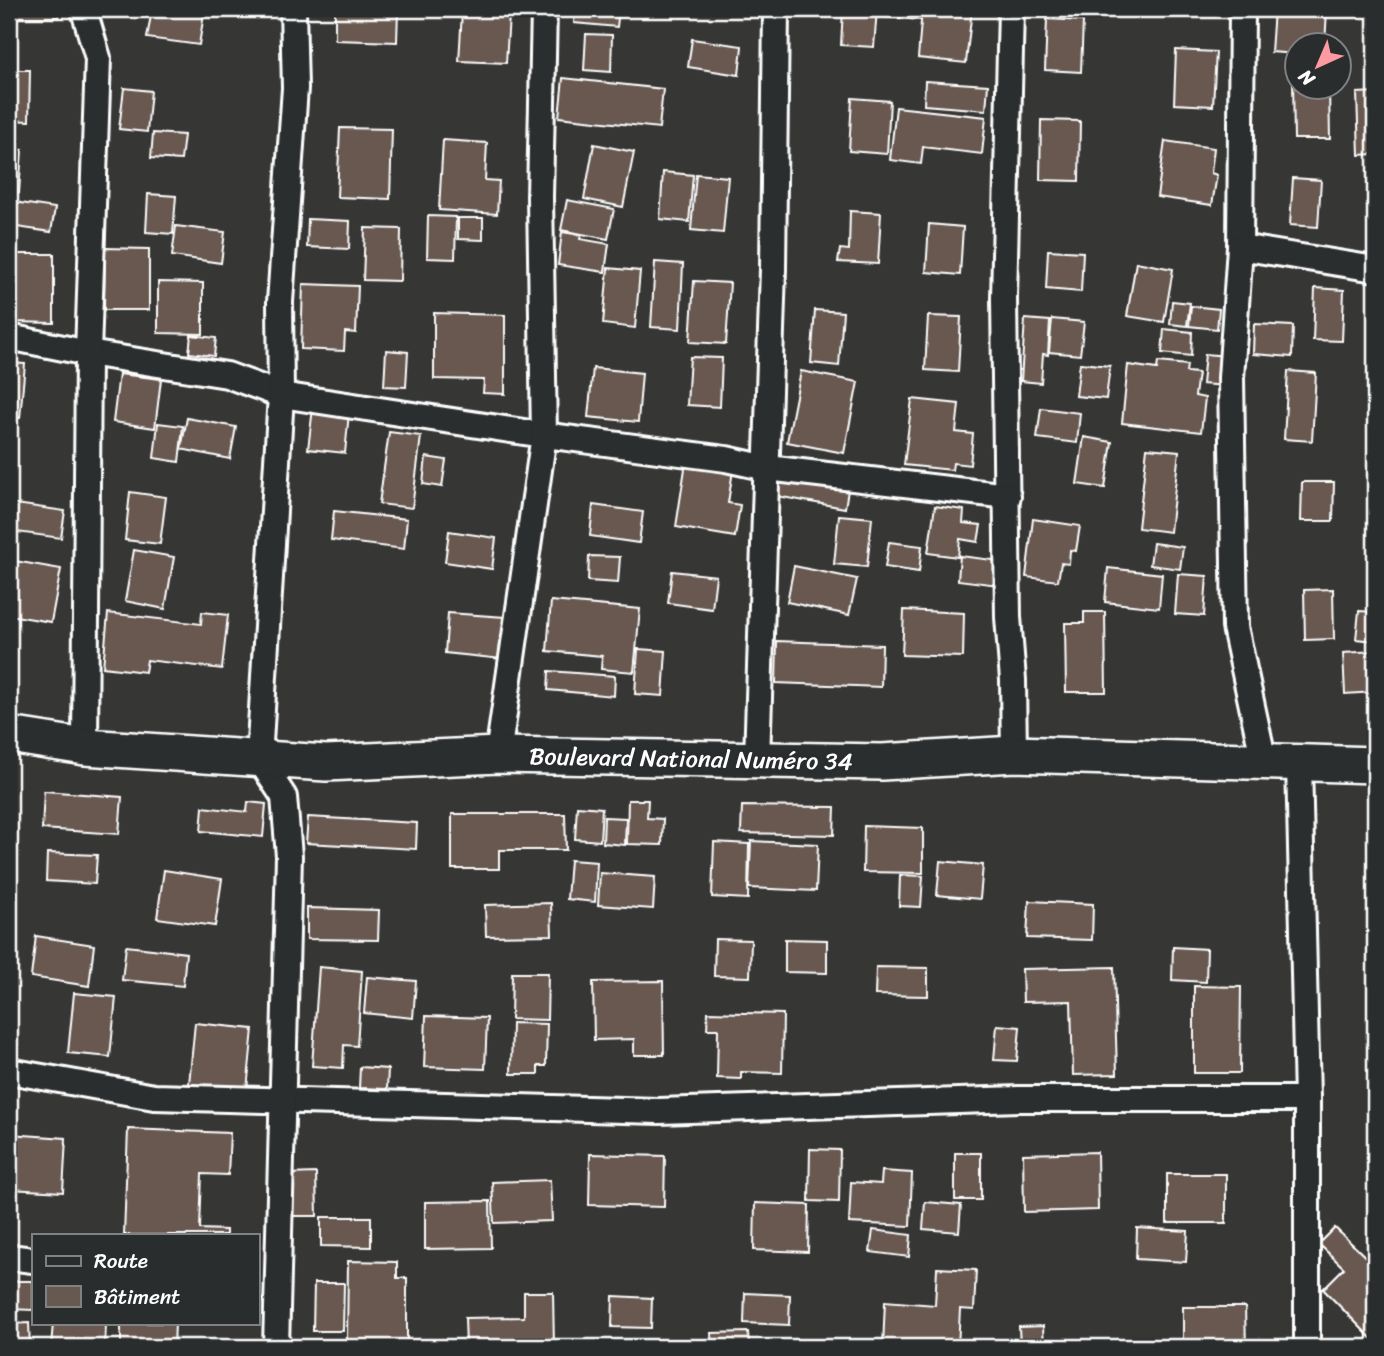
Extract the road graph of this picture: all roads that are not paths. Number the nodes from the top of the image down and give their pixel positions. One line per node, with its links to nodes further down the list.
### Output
1 (85, 9): 10 (street)
2 (293, 9): 11 (street)
3 (544, 9): 12 (street)
4 (776, 9): 13 (street)
5 (1011, 9): 14 (street)
6 (1242, 9): 7 (street)
7 (1240, 247): 8 (street); 21 (street)
8 (1375, 269)
9 (9, 337): 10 (street)
10 (88, 353): 11 (street); 16 (street)
11 (281, 395): 12 (street); 19 (street)
12 (544, 435): 13 (street); 18 (street)
13 (767, 468): 14 (street); 20 (street)
14 (1008, 496): 17 (street)
15 (9, 735): 16 (main road, Boulevard National Numéro 34)
16 (85, 747): 19 (main road, Boulevard National Numéro 34)
17 (1014, 754): 20 (main road, Boulevard National Numéro 34); 21 (main road, Boulevard National Numéro 34)
18 (498, 755): 19 (main road, Boulevard National Numéro 34); 20 (main road, Boulevard National Numéro 34)
19 (259, 759): 25 (street)
20 (757, 759)
21 (1264, 762): 22 (main road, Boulevard National Numéro 34)
22 (1299, 763): 23 (main road, Boulevard National Numéro 34); 26 (street)
23 (1375, 765)
24 (9, 1071): 25 (street)
25 (282, 1099): 26 (street); 29 (street)
26 (1307, 1099): 31 (street)
27 (9, 1257): 28 (street)
28 (32, 1260)
29 (267, 1280): 30 (street)
30 (276, 1347)
31 (1307, 1347)

